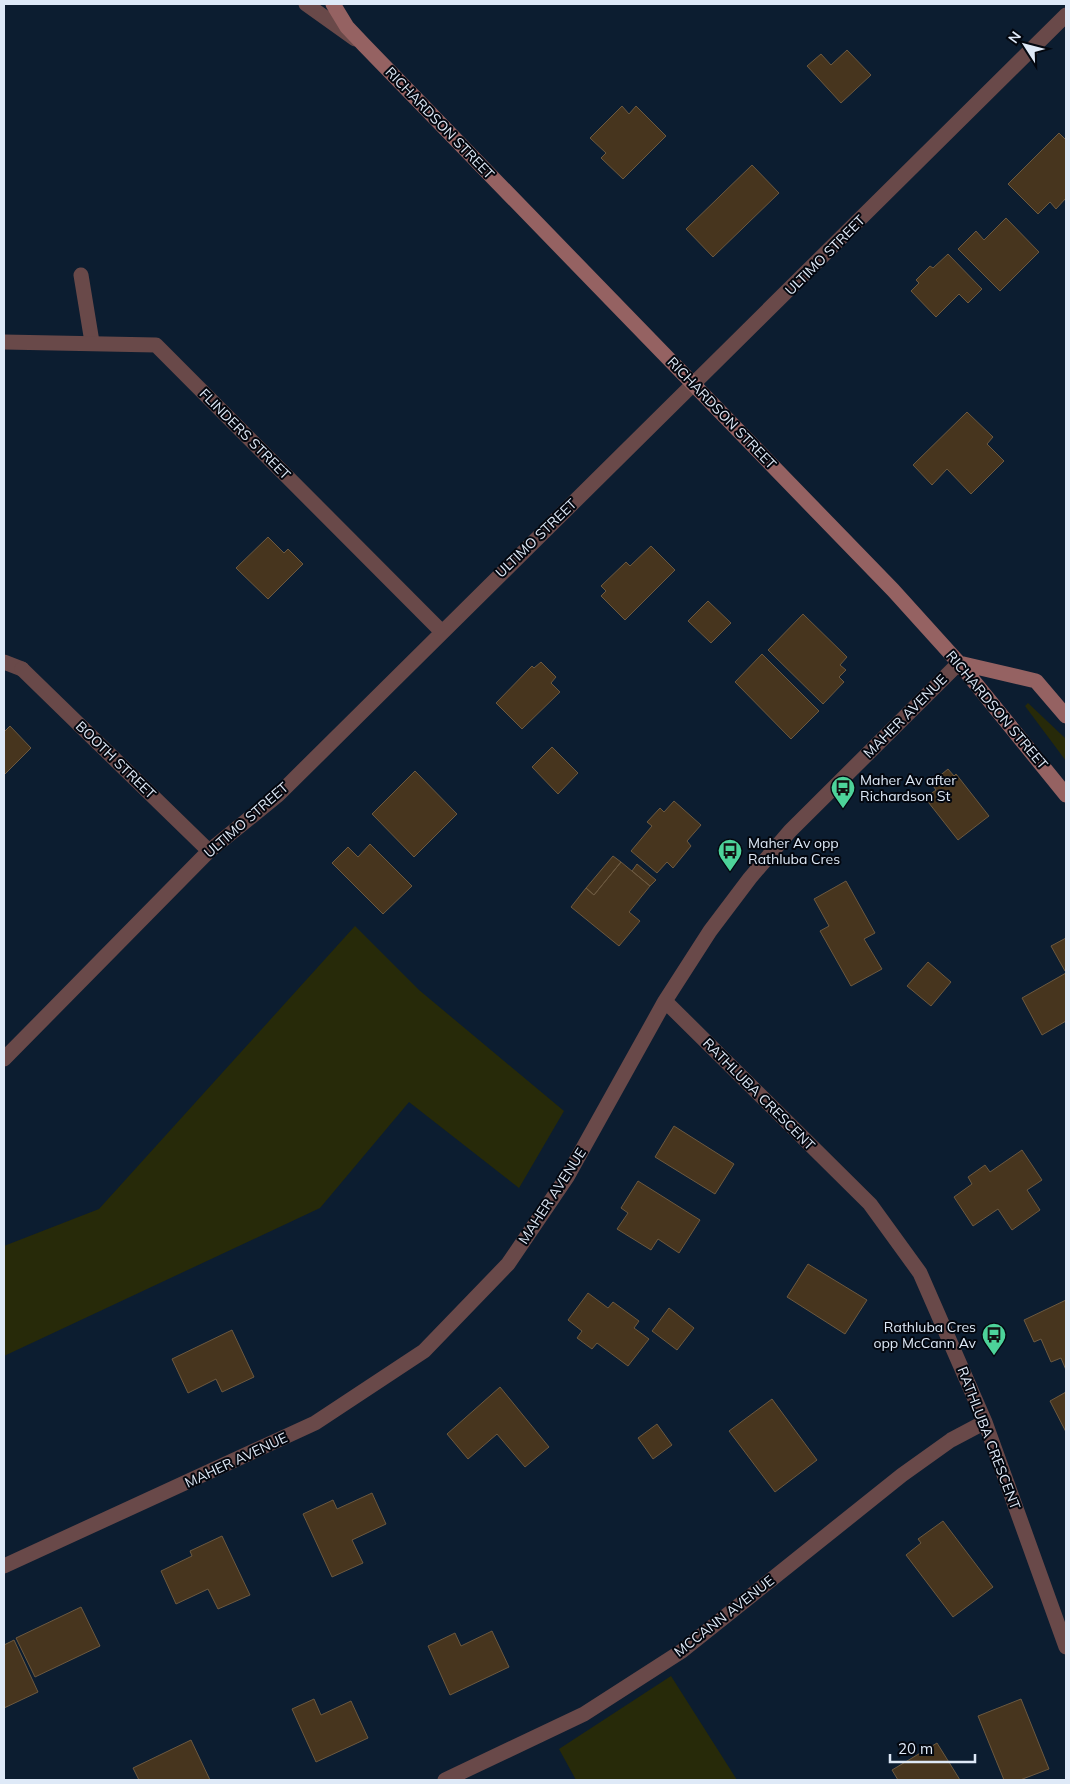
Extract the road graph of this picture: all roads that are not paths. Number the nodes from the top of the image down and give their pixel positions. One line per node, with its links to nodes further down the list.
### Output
1 (306, 4): 4 (street, RICHARDSON STREET)
2 (333, 4): 4 (main road, RICHARDSON STREET)
3 (1066, 14): 8 (street, ULTIMO STREET)
4 (364, 45): 8 (main road, RICHARDSON STREET)
5 (81, 274): 7 (street)
6 (4, 342): 7 (street, FLINDERS STREET)
7 (92, 342): 9 (street, FLINDERS STREET)
8 (694, 384): 9 (street, ULTIMO STREET); 11 (main road, RICHARDSON STREET)
9 (441, 631): 14 (street, ULTIMO STREET)
10 (4, 662): 14 (street, BOOTH STREET)
11 (959, 663): 12 (main road); 13 (main road, RICHARDSON STREET); 15 (street, MAHER AVENUE)
12 (1066, 716)
13 (1066, 794)
14 (209, 851): 16 (street, ULTIMO STREET)
15 (665, 1001): 17 (street, RATHLUBA CRESCENT); 18 (street, MAHER AVENUE)
16 (4, 1059)
17 (986, 1422): 19 (street, RATHLUBA CRESCENT); 20 (street, MCCANN AVENUE)
18 (4, 1566)
19 (1066, 1647)
20 (445, 1780)

